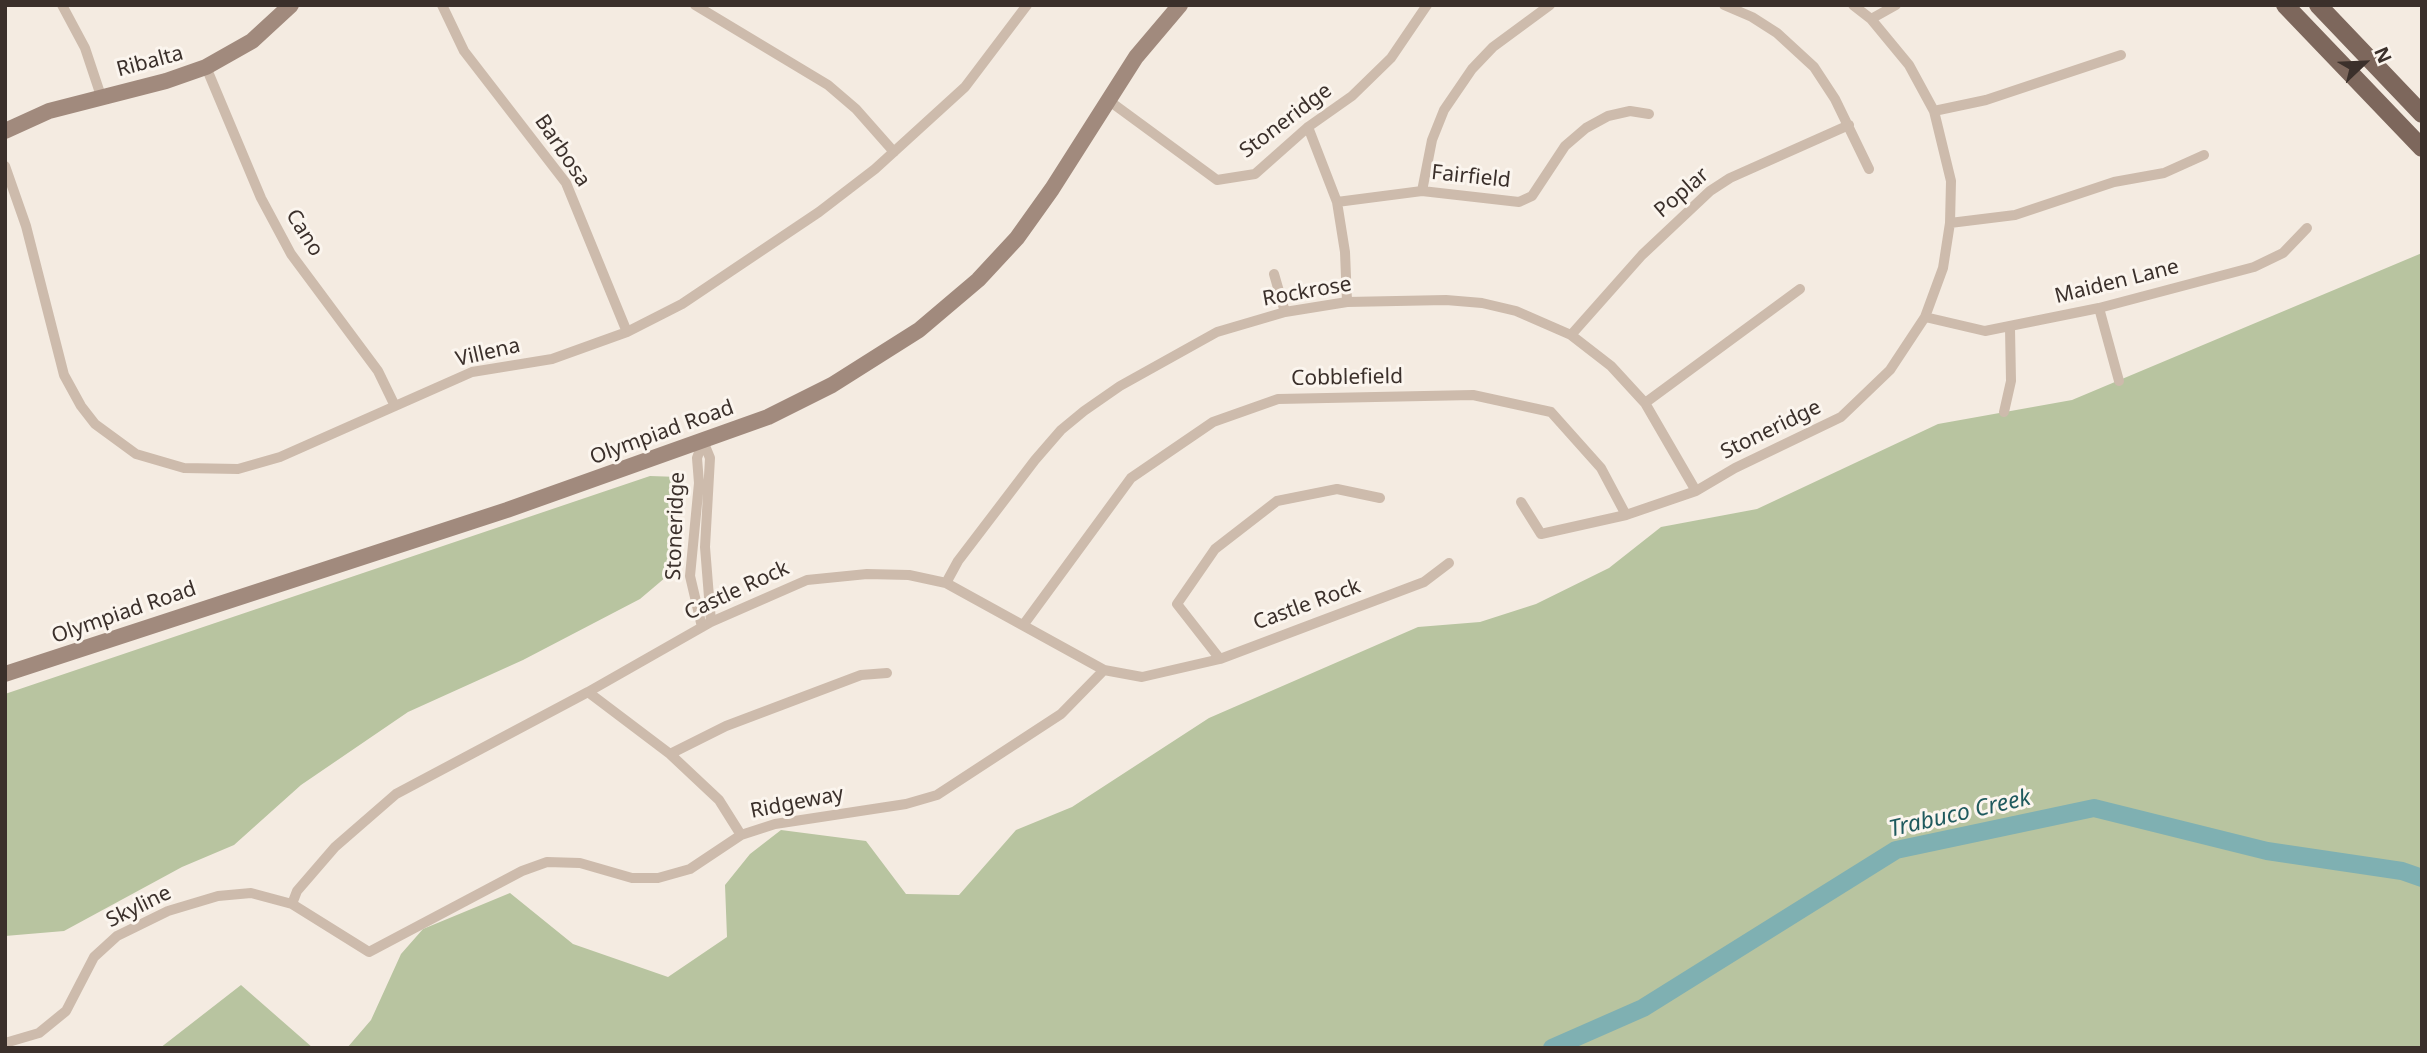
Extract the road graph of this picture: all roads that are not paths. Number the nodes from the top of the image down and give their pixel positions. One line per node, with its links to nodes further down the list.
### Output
1 (62, 5): 17 (street)
2 (291, 5): 16 (main road, Ribalta)
3 (442, 5): 41 (street, Barbosa)
4 (695, 5): 26 (street)
5 (1027, 5): 26 (street, Villena)
6 (1180, 5): 18 (main road, Olympiad Road)
7 (1427, 5): 23 (street, Stoneridge)
8 (1550, 5): 30 (street)
9 (1724, 5): 22 (street)
10 (1853, 5): 14 (street, Stoneridge)
11 (1896, 5): 14 (street)
12 (2285, 5): 25 (main road)
13 (2318, 5): 21 (main road)
14 (1871, 19): 19 (street, Stoneridge)
15 (2121, 55): 19 (street)
16 (206, 67): 17 (main road, Ribalta); 45 (street, Cano)
17 (101, 96): 24 (main road, Ribalta)
18 (1108, 100): 23 (street, Stoneridge); 47 (main road, Olympiad Road)
19 (1934, 111): 32 (street, Stoneridge)
20 (1649, 114): 30 (street, Fairfield)
21 (2422, 114)
22 (1849, 125): 29 (street); 42 (street, Poplar)
23 (1308, 127): 31 (street)
24 (5, 131)
25 (2422, 148)
26 (894, 152): 41 (street, Villena)
27 (2204, 155): 32 (street)
28 (5, 166): 45 (street, Villena)
29 (1869, 169)
30 (1422, 191): 31 (street, Fairfield)
31 (1336, 202): 36 (street)
32 (1950, 223): 39 (street, Stoneridge)
33 (2307, 228): 37 (street, Maiden Lane)
34 (1274, 274): 38 (street)
35 (1800, 289): 44 (street)
36 (1347, 302): 38 (street, Rockrose); 42 (street, Rockrose)
37 (2099, 308): 40 (street, Maiden Lane); 43 (street)
38 (1285, 312): 55 (street, Rockrose)
39 (1925, 317): 40 (street, Maiden Lane); 50 (street, Stoneridge)
40 (2010, 328): 46 (street)
41 (627, 332): 45 (street, Villena)
42 (1571, 335): 44 (street, Rockrose)
43 (2119, 381)
44 (1645, 403): 50 (street, Rockrose)
45 (395, 406)
46 (2004, 412)
47 (703, 441): 48 (street, Stoneridge); 49 (street, Stoneridge); 63 (main road, Olympiad Road)
48 (710, 484): 49 (street); 56 (street, Stoneridge)
49 (698, 485): 57 (street, Stoneridge)
50 (1696, 491): 53 (street, Stoneridge)
51 (1380, 498): 60 (street)
52 (1521, 502): 53 (street, Stoneridge)
53 (1626, 515): 59 (street, Cobblefield)
54 (1449, 563): 60 (street, Castle Rock)
55 (946, 583): 58 (street, Castle Rock); 59 (street, Castle Rock)
56 (708, 591): 57 (street); 58 (street, Stoneridge)
57 (693, 594): 58 (street, Stoneridge)
58 (706, 624): 64 (street, Castle Rock)
59 (1024, 624): 61 (street, Castle Rock)
60 (1220, 659): 61 (street, Castle Rock)
61 (1104, 670): 66 (street, Ridgeway)
62 (887, 673): 65 (street)
63 (5, 674)
64 (588, 692): 65 (street); 67 (street, Castle Rock)
65 (670, 754): 66 (street)
66 (741, 835): 67 (street, Ridgeway)
67 (292, 904): 68 (street, Skyline)
68 (5, 1043)

